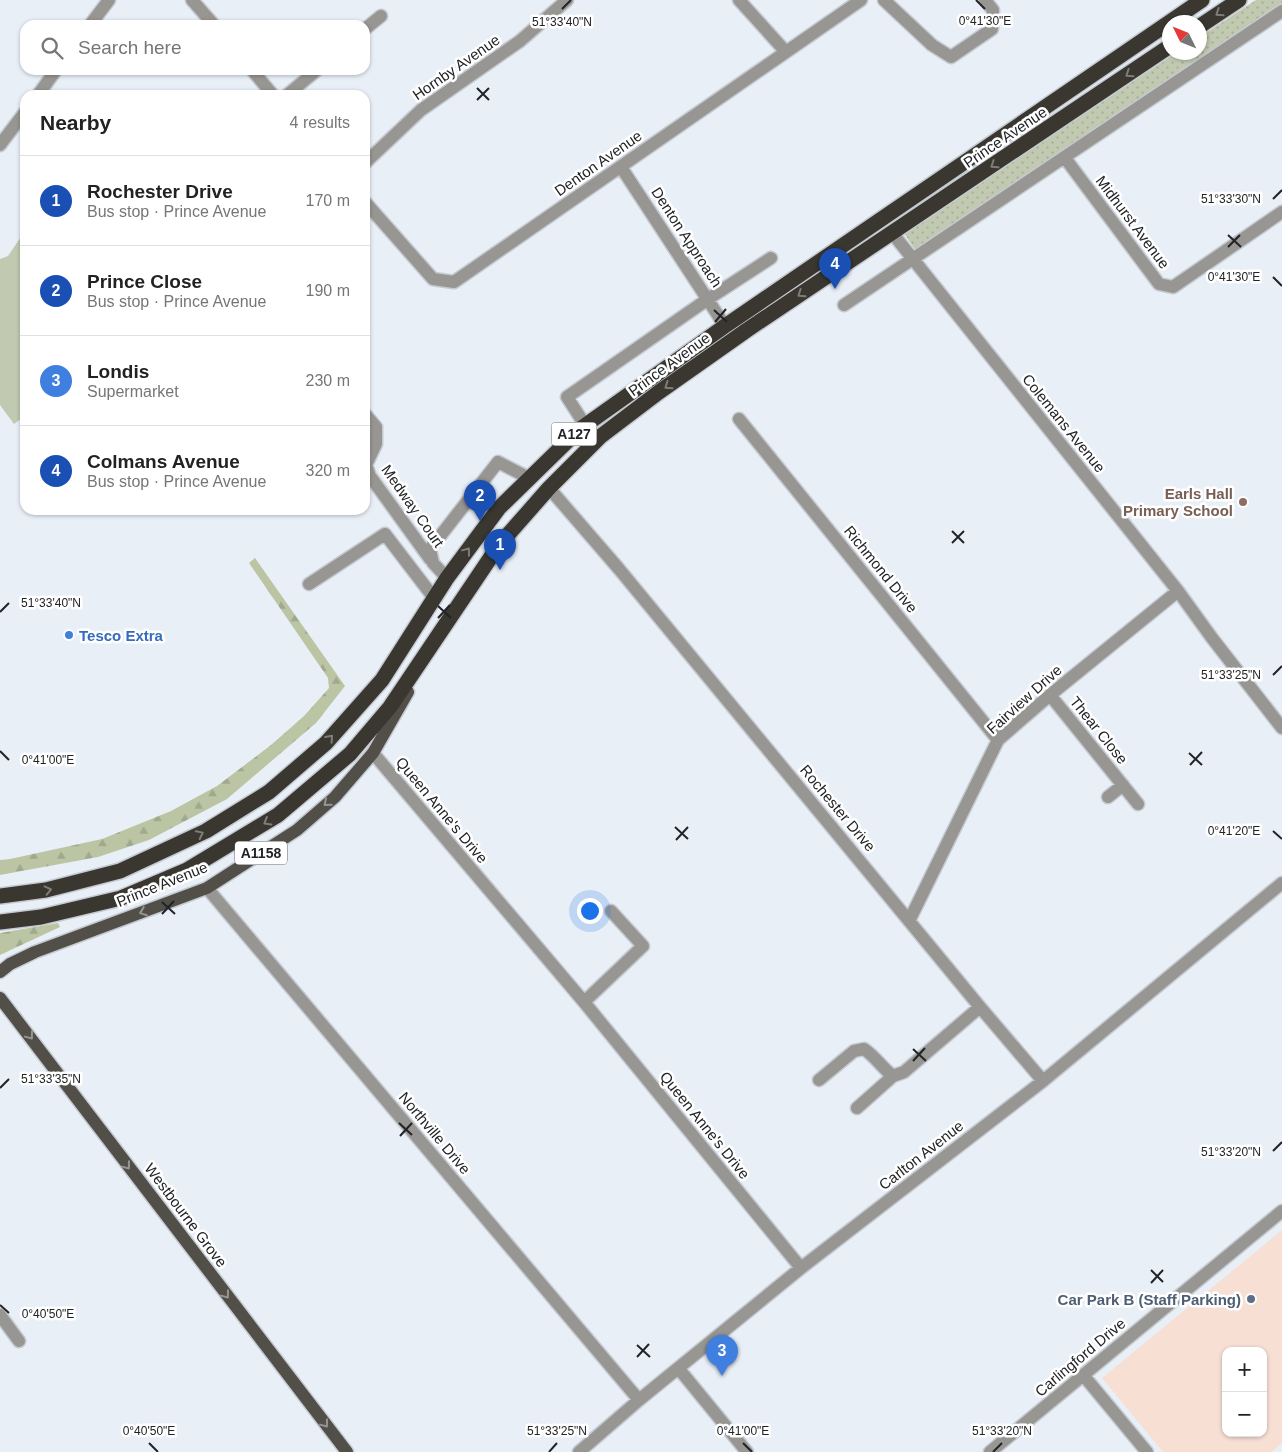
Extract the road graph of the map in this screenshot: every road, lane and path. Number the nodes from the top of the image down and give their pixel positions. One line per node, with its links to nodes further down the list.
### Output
1 (109, 0): 12 (street)
2 (192, 0): 13 (street)
3 (567, 0): 26 (street, Hornby Avenue)
4 (739, 0): 17 (street)
5 (861, 0): 17 (street, Denton Avenue)
6 (884, 0): 7 (street)
7 (985, 0)
8 (1202, 0): 36 (highway, Prince Avenue / A127)
9 (1239, 0): 14 (highway, one-way to 14)
10 (1282, 11): 27 (street)
11 (381, 16): 15 (street)
12 (94, 20)
13 (210, 20)
14 (1207, 21)
15 (370, 25)
16 (1162, 51): 31 (highway, Prince Avenue / A127, one-way to 31)
17 (786, 52): 28 (street, Denton Avenue)
18 (52, 75): 21 (street)
19 (255, 75): 22 (street)
20 (311, 75): 23 (street)
21 (42, 90)
22 (265, 90)
23 (293, 90)
24 (20, 119): 25 (street)
25 (0, 145)
26 (370, 158)
27 (1065, 158): 30 (street, Midhurst Avenue); 33 (street)
28 (621, 167): 29 (street, Denton Avenue); 34 (street, Denton Approach)
29 (370, 208)
30 (1282, 212)
31 (893, 234): 33 (street, Colemans Avenue); 43 (highway, Prince Avenue / A127, one-way to 43)
32 (771, 258): 34 (street, Prince Avenue)
33 (913, 259): 35 (street); 47 (street, Colemans Avenue)
34 (708, 299): 36 (street, Denton Approach); 39 (street, Prince Avenue)
35 (844, 305)
36 (725, 326): 39 (highway, Prince Avenue / A127)
37 (739, 419): 52 (street, Richmond Drive)
38 (370, 420): 40 (street, Medway Court)
39 (585, 425): 42 (highway, Prince Avenue / A127)
40 (370, 457)
41 (370, 476): 44 (street, Medway Court)
42 (529, 478): 44 (street); 45 (highway, Prince Avenue / A127, one-way to 42)
43 (549, 488): 49 (highway, Prince Avenue / A127); 61 (street, Rochester Drive)
44 (433, 563): 45 (street)
45 (447, 578): 48 (highway, Prince Avenue / A127)
46 (309, 584): 48 (street)
47 (1178, 591): 50 (street, Fairview Drive); 51 (street, Colemans Avenue)
48 (434, 598): 59 (highway, Prince Avenue / A127, one-way to 48)
49 (440, 633): 53 (main road, Prince Avenue / A1158); 62 (highway, Prince Avenue / A127, one-way to 62)
50 (1050, 695): 52 (street, Fairview Drive); 54 (street, Thear Close)
51 (1282, 728)
52 (998, 740): 61 (street, Fairview Drive)
53 (373, 753): 58 (main road, Prince Avenue / A1158, one-way to 58); 65 (street, Queen Anne's Drive)
54 (1123, 785): 55 (street, Thear Close); 56 (street, Thear Close)
55 (1108, 797)
56 (1138, 804)
57 (1282, 883): 69 (street, Carlton Avenue)
58 (207, 888): 63 (main road, Prince Avenue / A1158, one-way to 63); 77 (street, Northville Drive)
59 (0, 896)
60 (610, 911): 65 (street)
61 (910, 921): 66 (street, Rochester Drive)
62 (0, 922)
63 (0, 972)
64 (0, 998): 78 (main road, Westbourne Grove, one-way to 78)
65 (584, 1002): 72 (street, Queen Anne's Drive)
66 (980, 1007): 67 (street); 69 (street, Rochester Drive)
67 (893, 1076): 68 (street); 70 (street)
68 (819, 1080)
69 (1043, 1080): 72 (street, Carlton Avenue)
70 (857, 1108)
71 (1282, 1211): 76 (street, Carlingford Drive)
72 (801, 1268): 75 (street, Carlton Avenue)
73 (0, 1315): 74 (street)
74 (19, 1341)
75 (679, 1368): 77 (street, Carlton Avenue); 80 (street)
76 (1084, 1376): 81 (street, Carlingford Drive); 82 (street)
77 (639, 1400): 79 (street, Carlton Avenue)
78 (347, 1452)
79 (579, 1452)
80 (747, 1452)
81 (990, 1452)
82 (1147, 1452)

